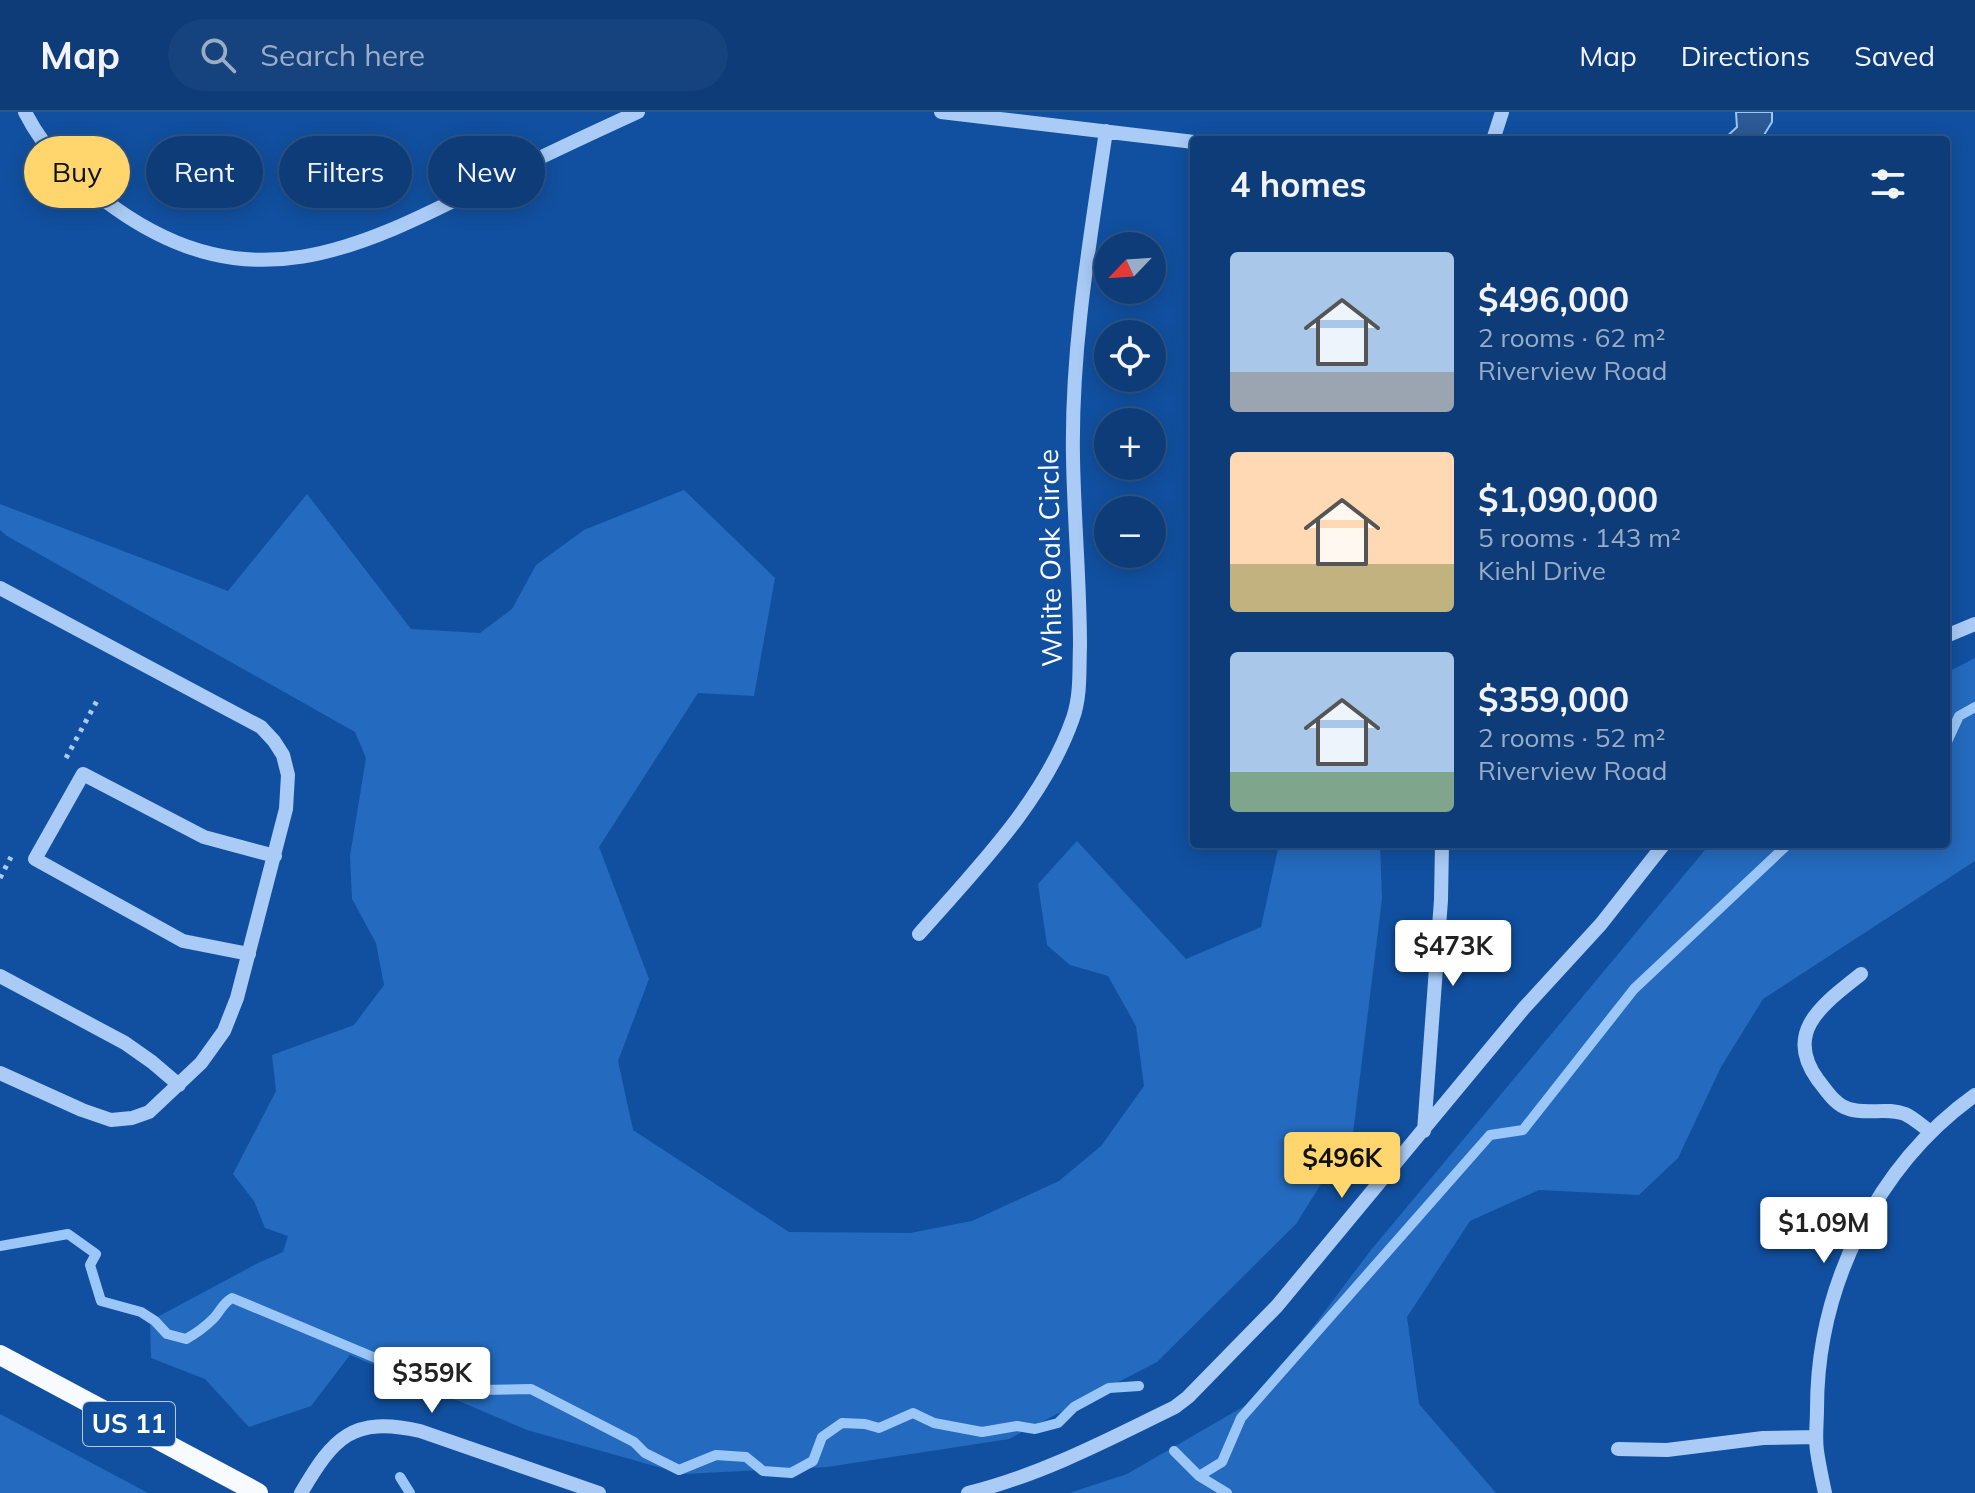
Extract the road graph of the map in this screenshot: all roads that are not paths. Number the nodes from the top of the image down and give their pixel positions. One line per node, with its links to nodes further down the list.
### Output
1 (25, 112): 2 (street)
2 (638, 112)
3 (941, 112): 5 (street)
4 (1502, 112): 6 (street)
5 (1106, 131): 7 (street); 14 (street, White Oak Circle)
6 (1494, 136)
7 (1190, 142)
8 (0, 588): 13 (street)
9 (1975, 624): 10 (street)
10 (1950, 634)
11 (1442, 848): 21 (street)
12 (1661, 848): 21 (street)
13 (275, 856): 15 (street); 15 (street)
14 (919, 934)
15 (249, 954): 19 (street)
16 (1861, 974): 22 (street)
17 (0, 976): 19 (street)
18 (0, 1073): 19 (street)
19 (179, 1085)
20 (1975, 1095): 22 (street)
21 (1424, 1131): 29 (street)
22 (1931, 1132): 24 (street)
23 (0, 1355): 26 (main road, US 11)
24 (1816, 1437): 25 (street); 30 (street)
25 (1618, 1449)
26 (258, 1493)
27 (301, 1493): 28 (street)
28 (599, 1493)
29 (968, 1493)
30 (1825, 1493)

